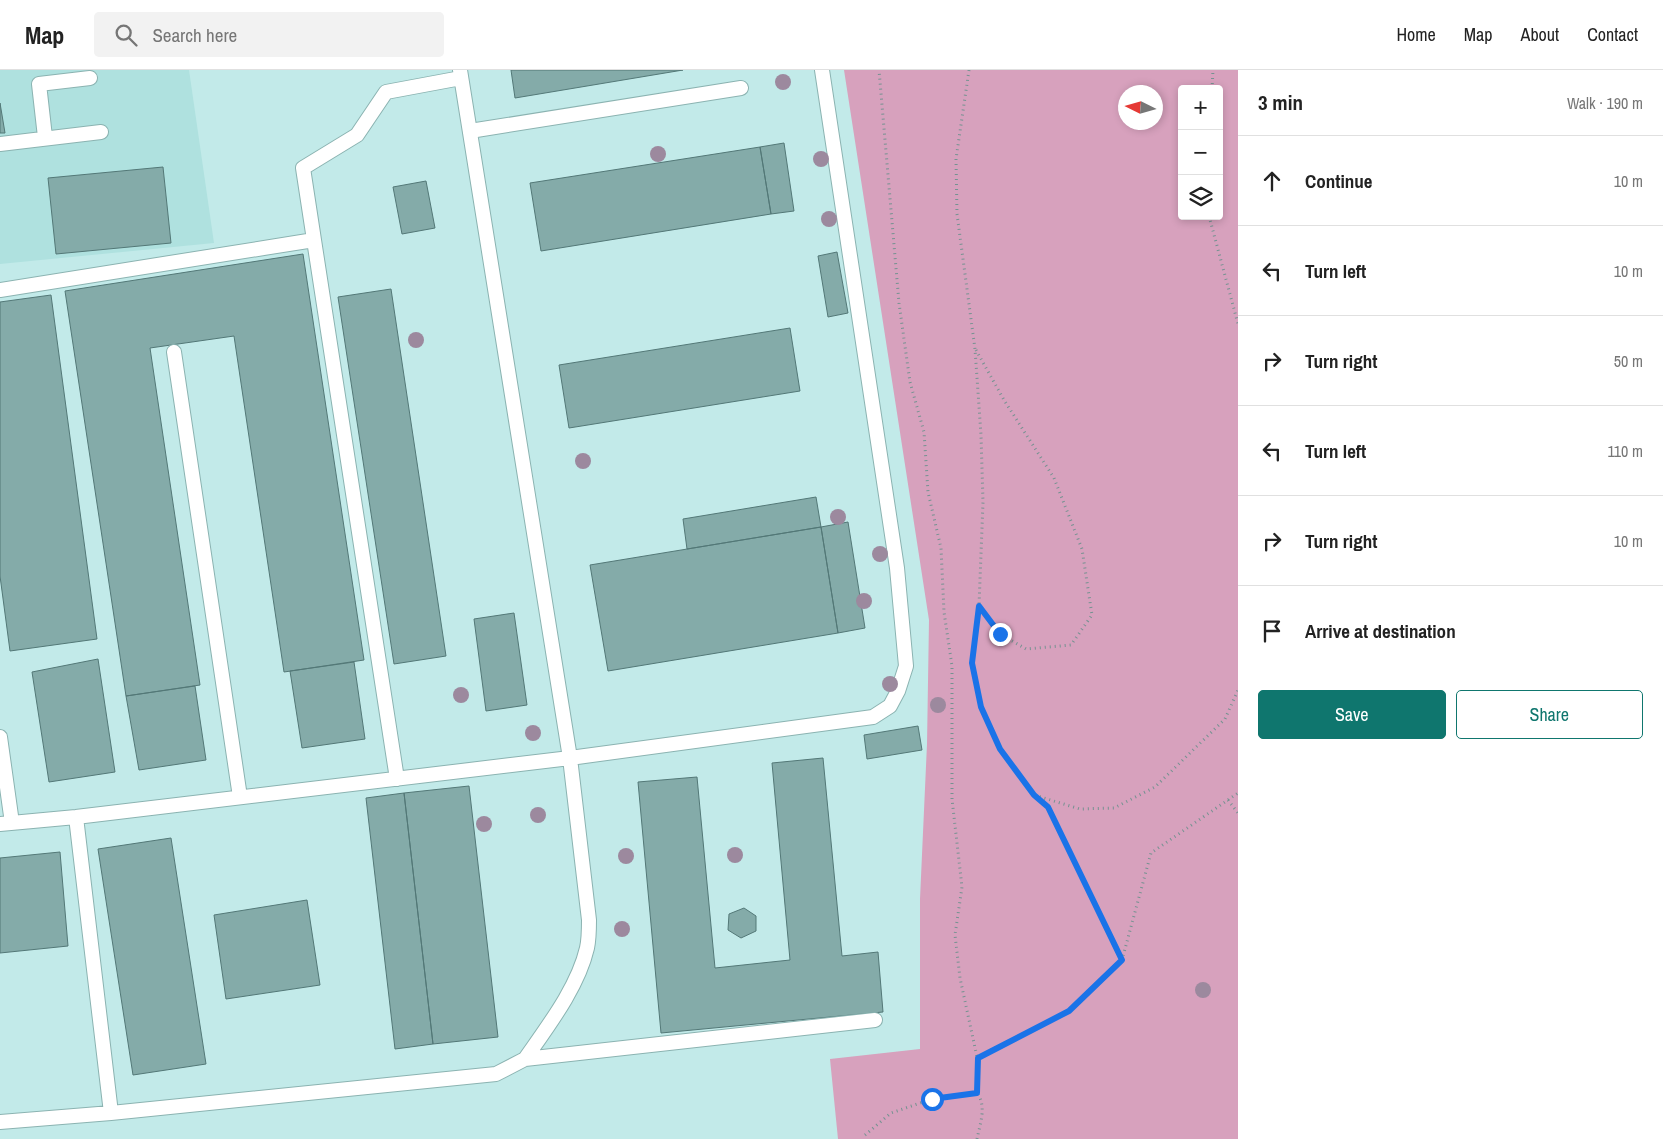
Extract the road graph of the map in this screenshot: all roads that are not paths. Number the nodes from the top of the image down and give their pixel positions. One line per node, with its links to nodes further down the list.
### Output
1 (822, 70): 13 (lane)
2 (460, 74): 5 (lane); 9 (lane)
3 (90, 78): 7 (lane)
4 (742, 88): 5 (lane)
5 (470, 131): 13 (lane)
6 (101, 132): 7 (lane)
7 (45, 137): 8 (lane)
8 (0, 144)
9 (314, 240): 10 (lane); 14 (lane)
10 (0, 290)
11 (174, 352): 15 (lane)
12 (0, 737): 17 (lane)
13 (570, 758): 14 (lane); 19 (lane)
14 (397, 779): 15 (lane)
15 (240, 797): 16 (lane)
16 (76, 817): 17 (lane); 20 (lane)
17 (6, 824)
18 (876, 1020): 19 (lane)
19 (526, 1060): 20 (lane)
20 (111, 1113): 21 (lane)
21 (0, 1122)

